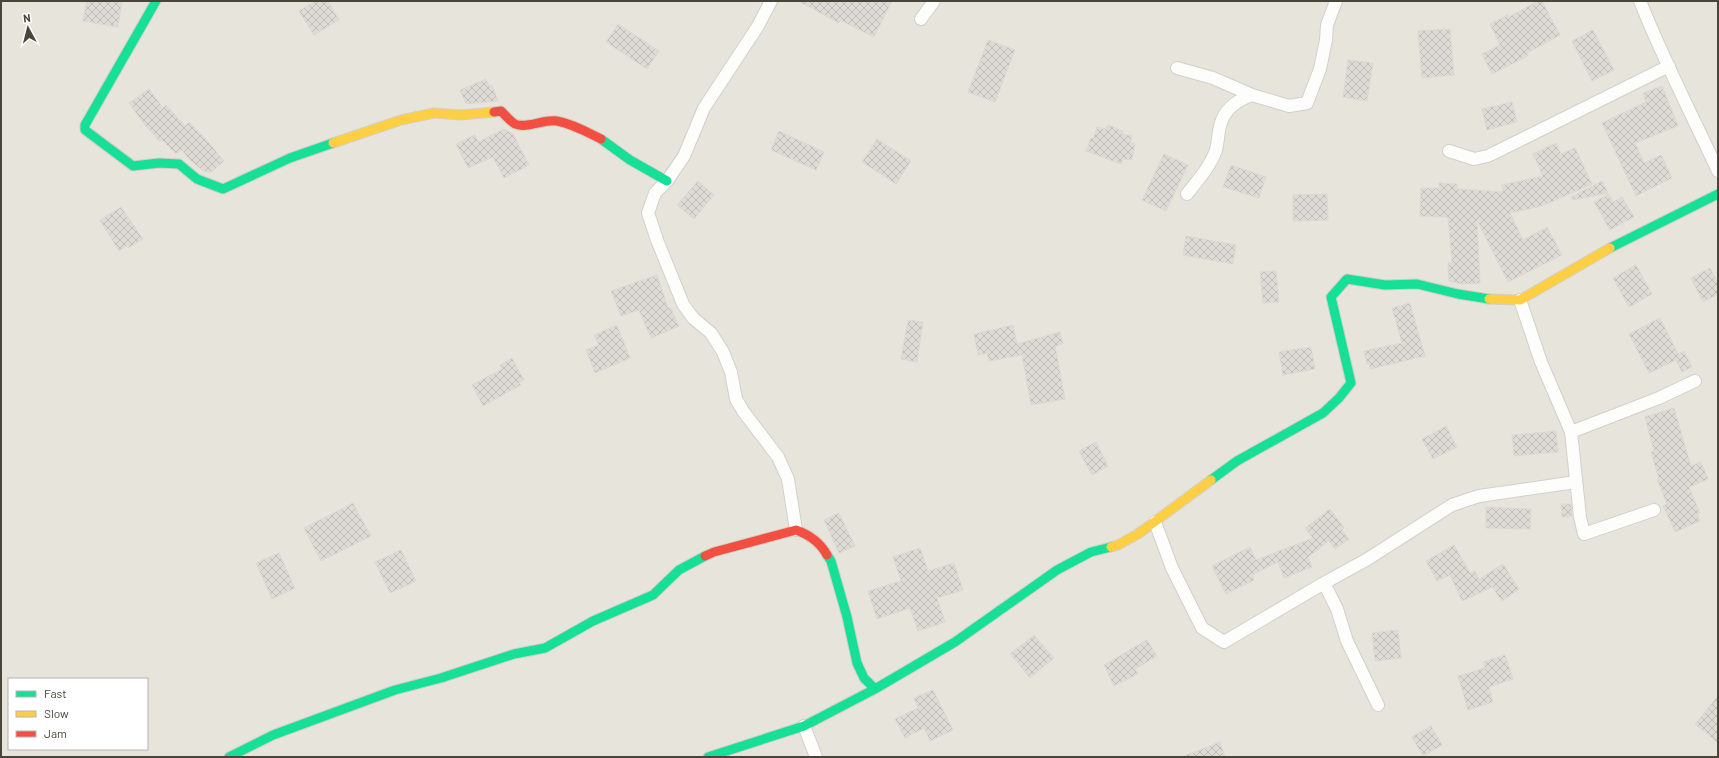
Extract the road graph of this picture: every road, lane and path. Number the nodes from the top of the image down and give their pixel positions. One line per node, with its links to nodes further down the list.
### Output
1 (156, 1): 12 (street)
2 (772, 1): 12 (street)
3 (934, 1): 6 (street)
4 (1336, 1): 9 (street)
5 (1640, 1): 7 (street)
6 (921, 19)
7 (1669, 66): 10 (street); 11 (street)
8 (1177, 68): 9 (street)
9 (1252, 95): 13 (street)
10 (1449, 151)
11 (1718, 171)
12 (667, 181): 21 (street)
13 (1187, 194)
14 (1718, 194): 15 (street)
15 (1520, 300): 17 (street); 20 (street)
16 (1694, 381): 17 (street)
17 (1571, 432): 18 (street)
18 (1576, 482): 19 (street); 22 (street)
19 (1654, 510)
20 (1155, 522): 22 (street); 23 (street)
21 (796, 530): 23 (street); 26 (street)
22 (1324, 583): 24 (street)
23 (875, 689): 25 (street)
24 (1378, 705)
25 (804, 726): 27 (street); 28 (street)
26 (228, 757)
27 (708, 757)
28 (816, 757)

